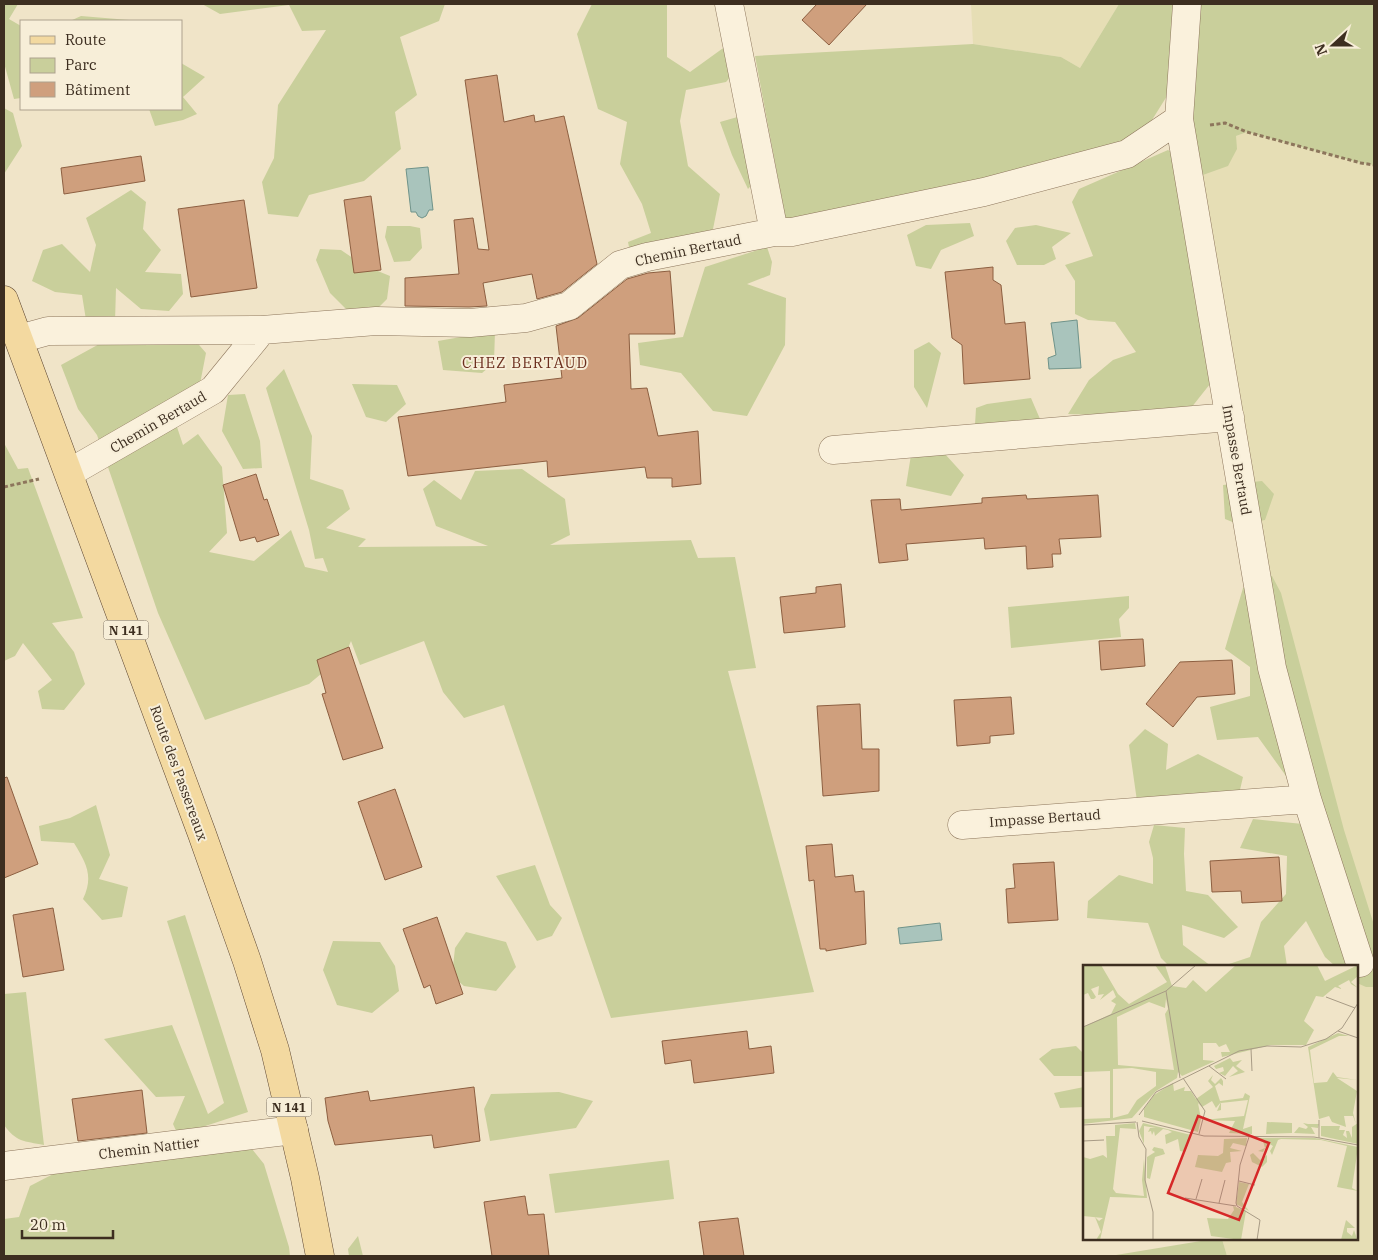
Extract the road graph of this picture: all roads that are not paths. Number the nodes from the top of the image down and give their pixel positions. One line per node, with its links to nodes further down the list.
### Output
1 (729, 4): 4 (street)
2 (1186, 4): 3 (street)
3 (1180, 126): 4 (street, Chemin Bertaud); 8 (street, Impasse Bertaud)
4 (774, 232): 6 (street, Chemin Bertaud)
5 (4, 300): 7 (main road, Route des Passereaux / N 141)
6 (262, 330): 7 (street); 10 (street, Chemin Bertaud)
7 (19, 339): 10 (main road, Route des Passereaux / N 141)
8 (1230, 417): 9 (street); 11 (street, Impasse Bertaud)
9 (833, 450)
10 (69, 473): 14 (main road, Route des Passereaux / N 141)
11 (1306, 799): 12 (street, Impasse Bertaud); 13 (street, Impasse Bertaud)
12 (962, 825)
13 (1360, 963)
14 (294, 1130): 15 (street, Chemin Nattier); 16 (main road, Route des Passereaux / N 141)
15 (4, 1166)
16 (320, 1256)

